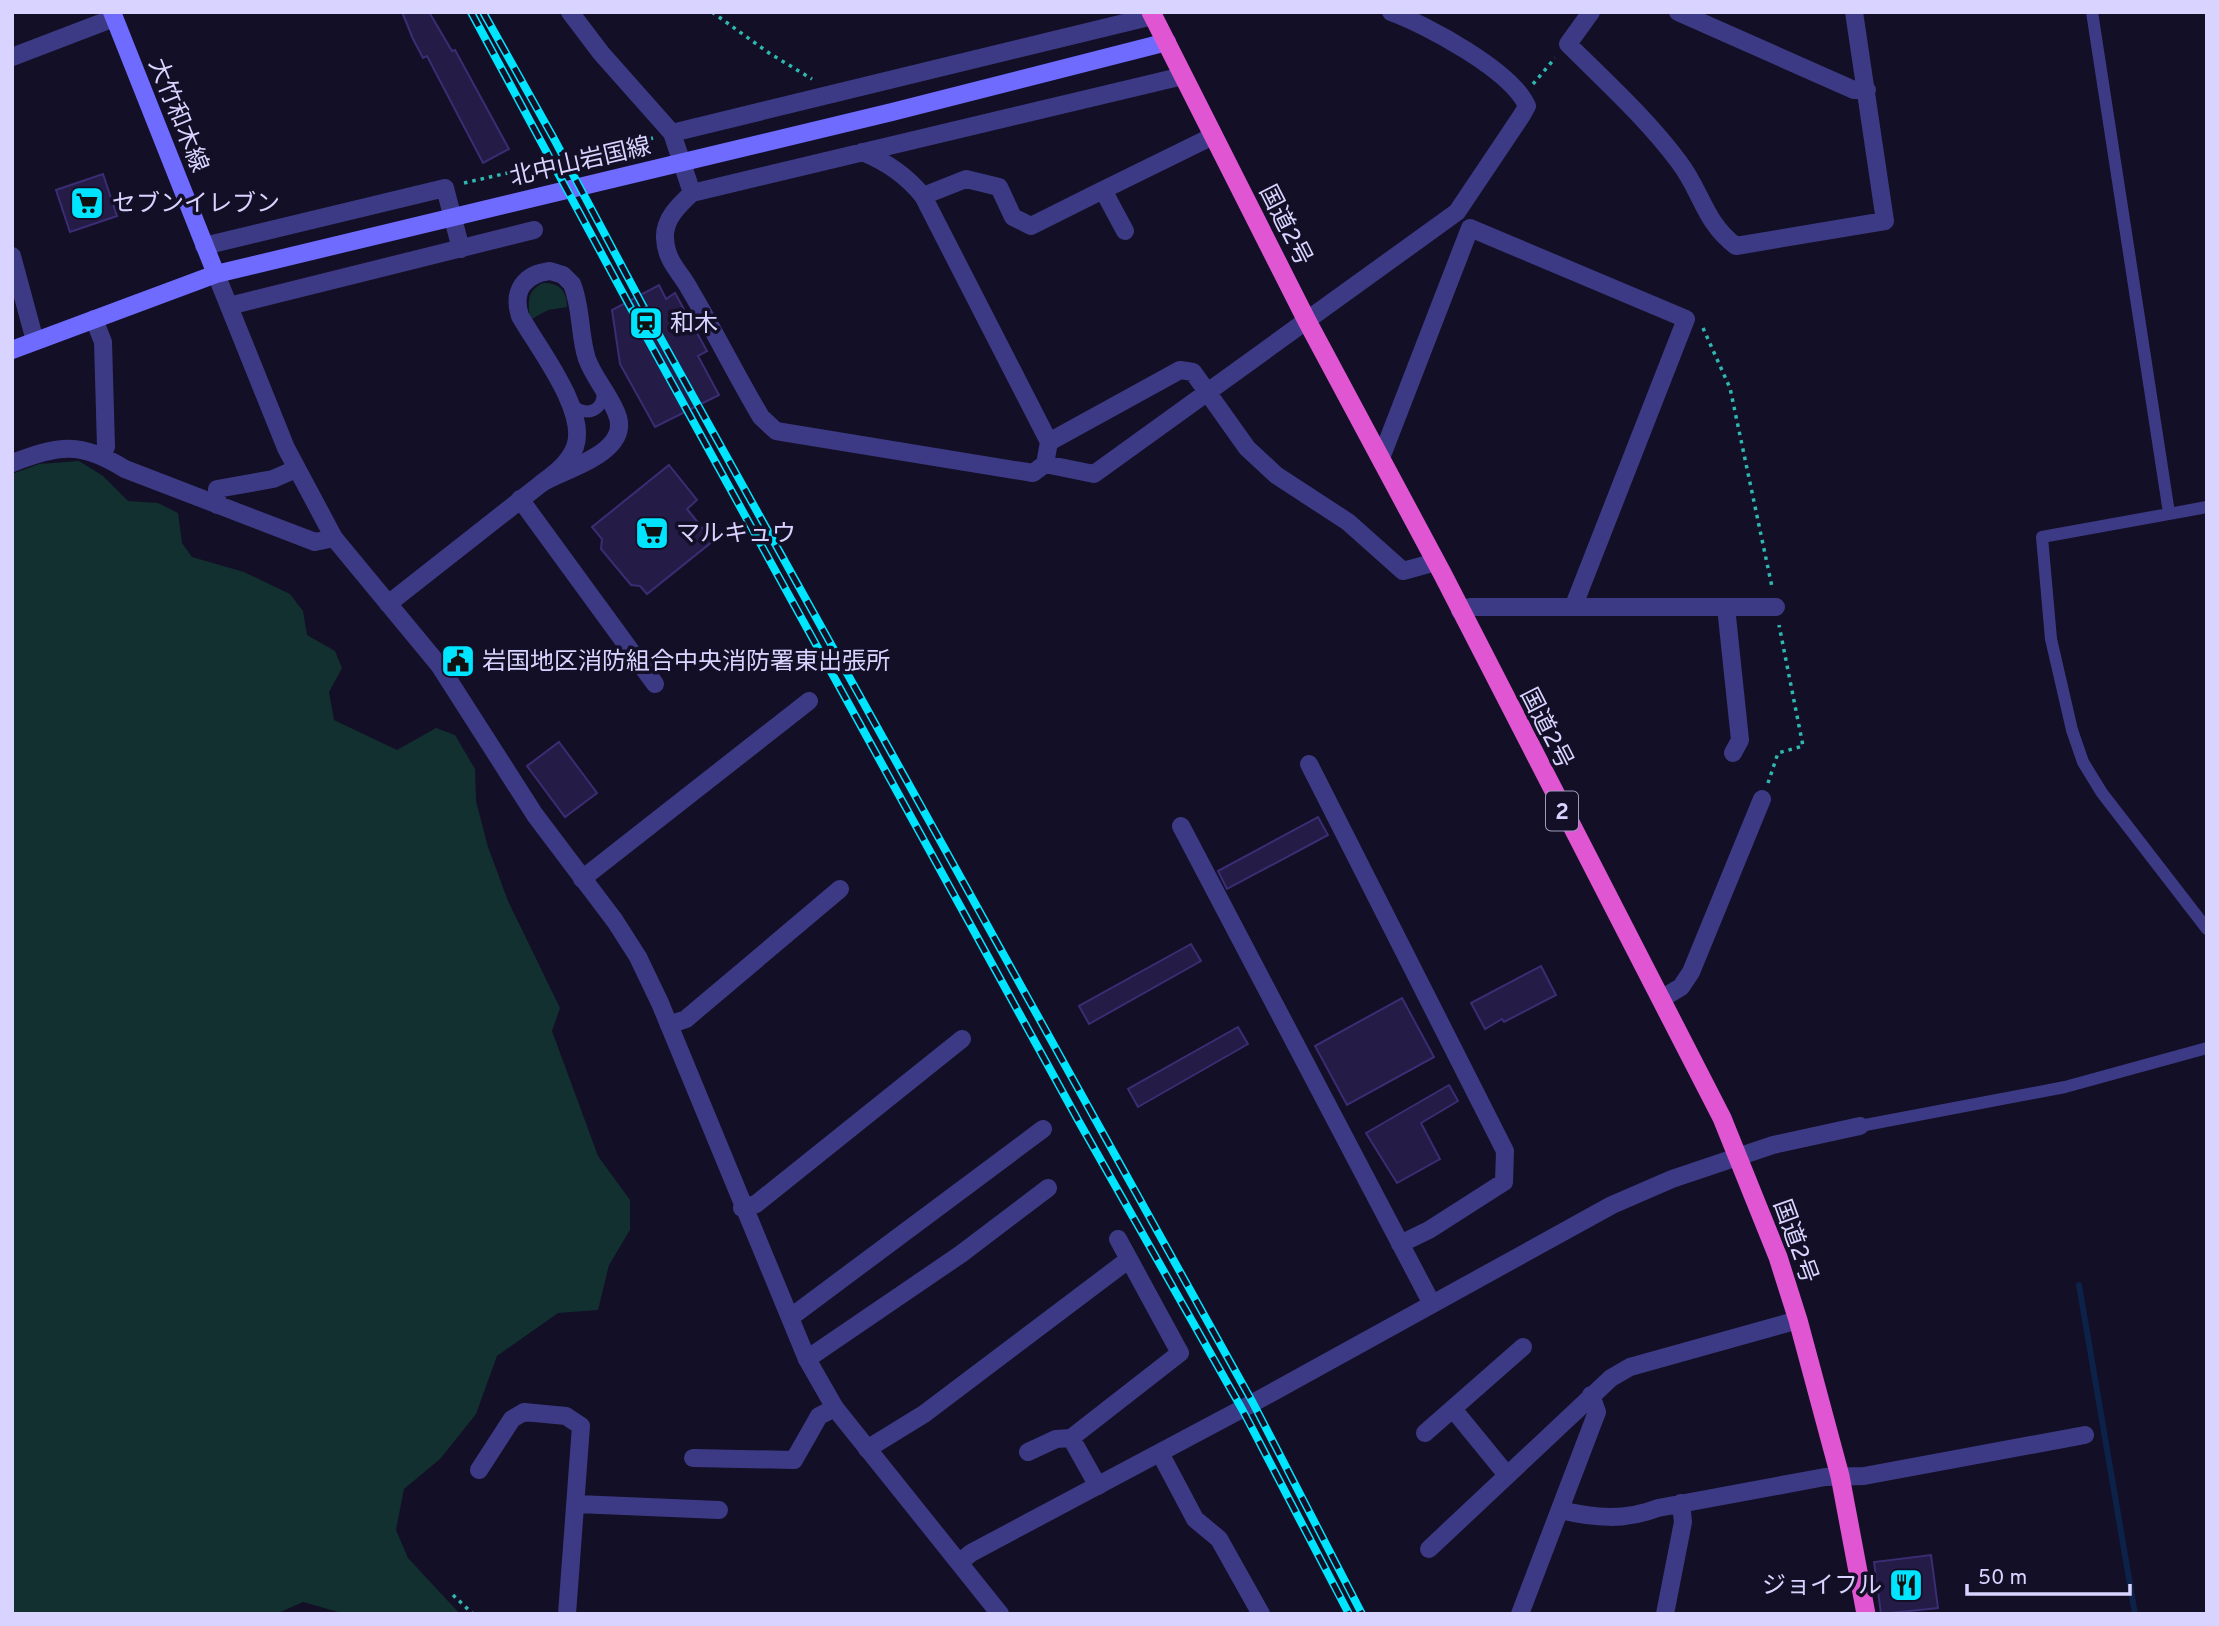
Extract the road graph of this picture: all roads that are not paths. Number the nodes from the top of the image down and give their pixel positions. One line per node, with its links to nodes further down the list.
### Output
1 (570, 12): 13 (street)
2 (1391, 12): 27 (street)
3 (1591, 12): 12 (street)
4 (1678, 12): 12 (street)
5 (1854, 12): 12 (street)
6 (2092, 12): 43 (lane)
7 (1152, 14): 9 (highway, 国道2号 / 2); 13 (street)
8 (113, 15): 10 (street); 21 (main road, 大竹和木線)
9 (1167, 42): 11 (highway, 国道2号 / 2); 24 (main road, 北中山岩国線)
10 (12, 57)
11 (1182, 76): 14 (highway, 国道2号 / 2); 15 (street)
12 (1867, 90)
13 (672, 133): 17 (street)
14 (1213, 136): 16 (street); 27 (highway, 国道2号 / 2)
15 (862, 152): 17 (street); 18 (street)
16 (1102, 190): 18 (street); 20 (street)
17 (692, 193): 37 (street)
18 (923, 196): 33 (street)
19 (534, 230): 22 (street)
20 (1125, 231)
21 (205, 246): 22 (street); 24 (main road, 大竹和木線)
22 (461, 248): 25 (street)
23 (12, 256): 28 (street)
24 (216, 274): 25 (street); 26 (main road, 北中山岩国線)
25 (229, 306): 38 (street)
26 (94, 319): 28 (main road, 北中山岩国線); 34 (street)
27 (1307, 321): 31 (street); 35 (highway, 国道2号 / 2)
28 (35, 341): 29 (main road, 北中山岩国線)
29 (12, 350)
30 (602, 387): 32 (lane); 32 (street); 39 (street)
31 (1209, 393): 33 (street); 37 (street); 45 (street)
32 (571, 404): 39 (street)
33 (1049, 442): 37 (street)
34 (102, 454): 36 (street); 41 (street)
35 (1381, 458): 45 (highway, 国道2号 / 2); 47 (street)
36 (12, 463)
37 (1045, 464)
38 (296, 469): 41 (street); 44 (street)
39 (542, 483): 40 (street)
40 (520, 499): 46 (street); 51 (street)
41 (217, 505): 44 (street)
42 (2207, 507): 43 (lane)
43 (2169, 513): 59 (lane)
44 (334, 538): 46 (street)
45 (1436, 562): 50 (highway, 国道2号 / 2)
46 (388, 604): 57 (street)
47 (1576, 607): 48 (street); 50 (street)
48 (1726, 607): 49 (street); 53 (street)
49 (1776, 607)
50 (1460, 611): 60 (highway, 国道2号 / 2)
51 (656, 684)
52 (808, 701): 57 (street)
53 (1733, 753)
54 (1308, 764): 70 (street)
55 (1762, 799): 60 (street)
56 (1181, 826): 70 (street)
57 (582, 878): 61 (street)
58 (840, 889): 61 (street)
59 (2207, 929)
60 (1661, 999): 66 (highway, 国道2号 / 2)
61 (669, 1026): 68 (street)
62 (962, 1039): 68 (street)
63 (2207, 1048): 64 (lane)
64 (1860, 1126): 66 (street)
65 (1043, 1129): 73 (street)
66 (1737, 1156): 72 (street); 74 (highway, 国道2号 / 2)
67 (1048, 1188): 76 (street)
68 (742, 1208): 73 (street)
69 (1118, 1239): 71 (street)
70 (1400, 1244): 72 (street)
71 (1128, 1260): 82 (street); 83 (street)
72 (1432, 1304): 85 (street)
73 (791, 1317): 76 (street)
74 (1798, 1320): 77 (street); 89 (highway, 国道2号 / 2)
75 (1524, 1347): 79 (street)
76 (807, 1359): 78 (street)
77 (1591, 1395): 88 (street); 94 (street)
78 (835, 1408): 83 (street); 86 (street)
79 (1452, 1409): 80 (street); 88 (street)
80 (1426, 1433)
81 (2085, 1435): 89 (street)
82 (1071, 1438): 84 (street); 90 (street)
83 (867, 1449): 96 (street)
84 (1028, 1452)
85 (1160, 1453): 90 (street); 99 (street)
86 (693, 1458)
87 (479, 1470): 92 (street)
88 (1507, 1475): 95 (street)
89 (1840, 1476): 91 (street); 102 (highway, 国道2号 / 2)
90 (1098, 1486): 96 (street)
91 (1681, 1503): 94 (street); 101 (street)
92 (577, 1504): 93 (street); 97 (street)
93 (719, 1510)
94 (1560, 1510): 100 (street)
95 (1429, 1549)
96 (960, 1562): 98 (street)
97 (567, 1614)
98 (1000, 1614)
99 (1261, 1614)
100 (1520, 1614)
101 (1665, 1614)
102 (1866, 1614)

